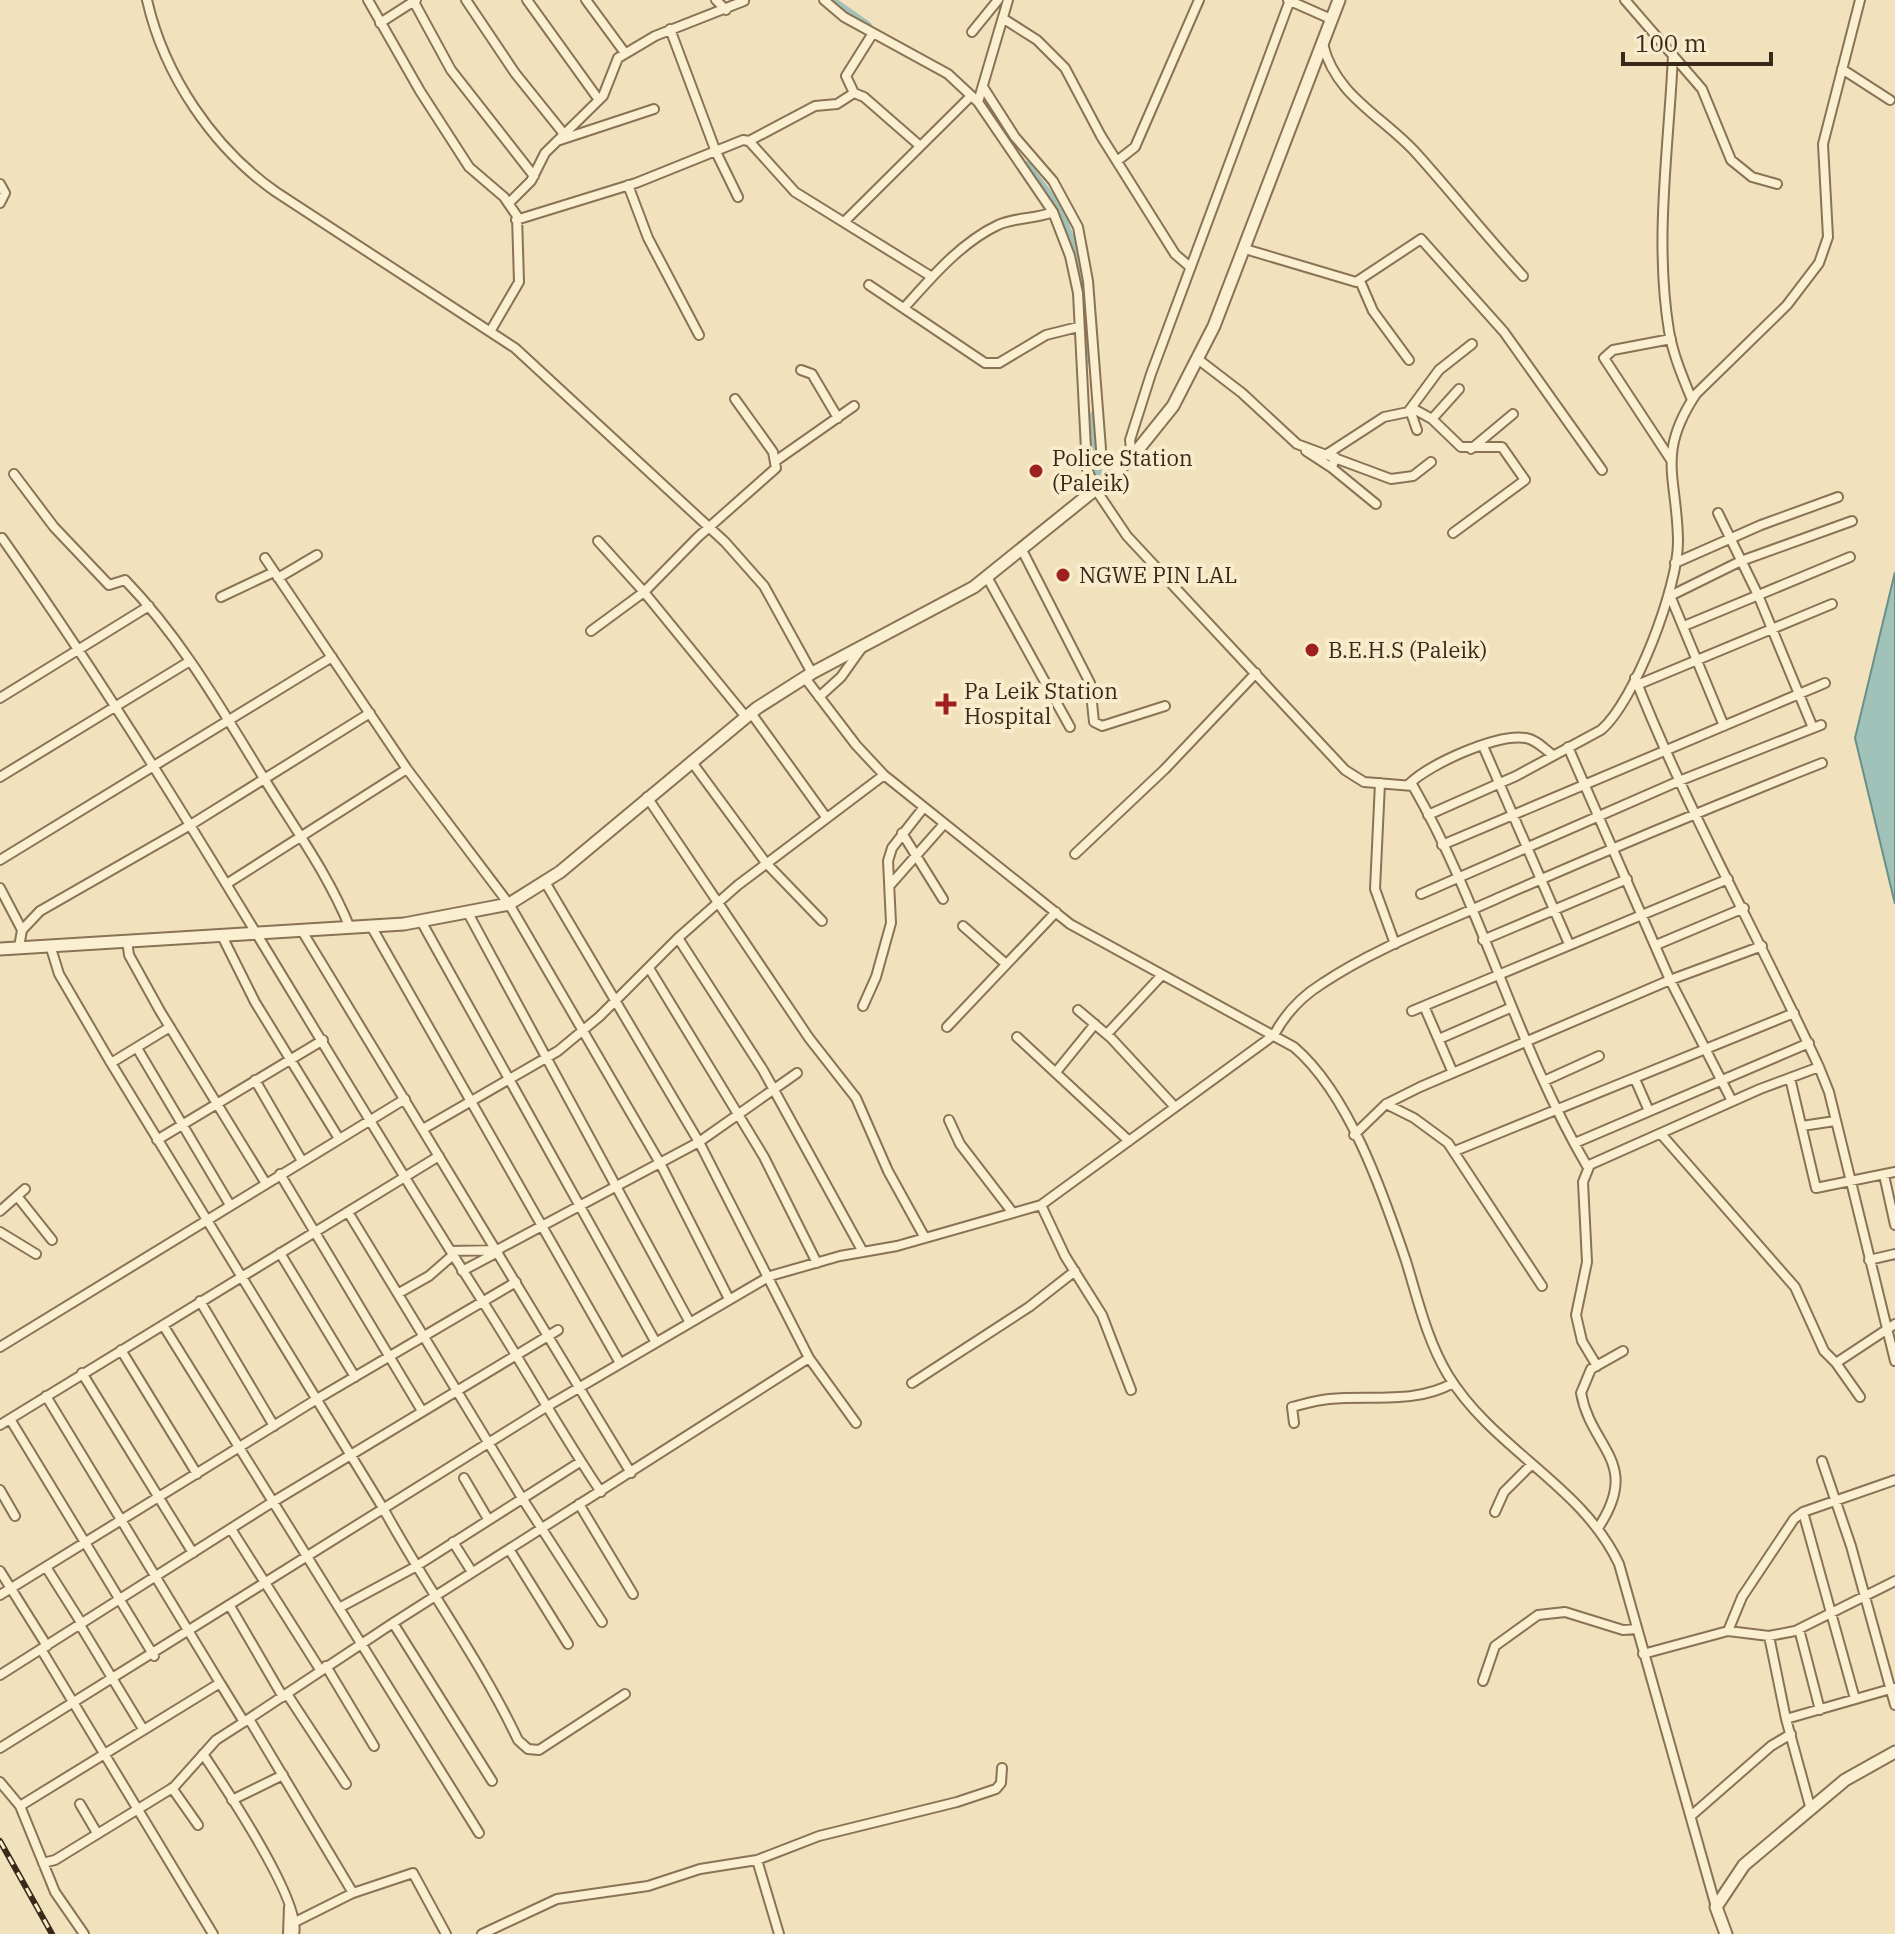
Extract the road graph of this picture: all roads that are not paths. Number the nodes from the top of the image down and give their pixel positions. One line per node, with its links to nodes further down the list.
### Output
1 (147, 0): 59 (street)
2 (368, 0): 20 (street)
3 (466, 0): 34 (street)
4 (527, 0): 31 (street)
5 (586, 0): 25 (street)
6 (716, 0): 17 (street)
7 (824, 0): 23 (street)
8 (998, 0): 22 (street)
9 (1008, 0): 18 (street)
10 (1199, 0): 38 (street)
11 (1289, 0): 19 (street); 52 (street)
12 (1339, 0): 19 (street)
13 (1625, 0): 26 (street)
14 (1860, 0): 27 (street)
15 (416, 1): 20 (street); 40 (street)
16 (744, 1): 17 (street)
17 (726, 10): 21 (street)
18 (1004, 19): 28 (street); 38 (street)
19 (1331, 19): 24 (street)
20 (380, 23): 47 (street)
21 (670, 29): 25 (street); 37 (street)
22 (972, 32)
23 (873, 33): 29 (street); 30 (street)
24 (1322, 43): 51 (street); 53 (street)
25 (625, 53): 31 (street)
26 (1673, 55): 42 (street); 61 (street)
27 (1842, 69): 32 (street); 68 (street)
28 (983, 89): 30 (street); 39 (street)
29 (854, 93): 35 (street); 36 (street)
30 (975, 99): 36 (street); 44 (street)
31 (599, 100): 34 (street)
32 (1890, 100)
33 (654, 109): 34 (street)
34 (560, 137): 40 (street)
35 (749, 141): 37 (street); 50 (street)
36 (919, 145): 50 (street)
37 (716, 152): 43 (street); 45 (street)
38 (1117, 161): 52 (street)
39 (1047, 172): 44 (street); 77 (street)
40 (534, 176): 47 (street)
41 (0, 184): 46 (street)
42 (1777, 184)
43 (628, 185): 49 (street); 60 (street)
44 (1042, 188): 48 (street)
45 (738, 197)
46 (0, 203)
47 (509, 203): 49 (street)
48 (1053, 212): 54 (street); 58 (street)
49 (516, 220): 59 (street)
50 (845, 221): 54 (street)
51 (1245, 249): 55 (street); 63 (street)
52 (1190, 267): 79 (street)
53 (1523, 276)
54 (932, 277): 57 (street)
55 (1360, 281): 64 (street); 84 (street)
56 (869, 285): 57 (street)
57 (904, 308): 58 (street)
58 (1078, 327): 86 (street)
59 (491, 330): 91 (street)
60 (699, 335)
61 (1671, 339): 68 (street); 81 (street)
62 (1472, 344): 70 (street)
63 (1199, 360): 76 (street); 79 (street)
64 (1409, 360)
65 (801, 370): 72 (street)
66 (1459, 389): 73 (street)
67 (735, 399): 80 (street)
68 (1692, 400): 81 (street)
69 (854, 406): 72 (street)
70 (1411, 409): 73 (street); 74 (street); 78 (street)
71 (1513, 414): 75 (street)
72 (838, 418): 80 (street)
73 (1432, 419): 75 (street)
74 (1417, 430)
75 (1481, 445): 92 (street)
76 (1302, 446): 78 (street); 83 (street)
77 (1101, 449)
78 (1331, 456): 82 (street); 83 (street)
79 (1132, 457): 86 (street)
80 (777, 460): 91 (street)
81 (1671, 460): 101 (street)
82 (1431, 462)
83 (1332, 468): 88 (street)
84 (1602, 470)
85 (14, 474): 109 (street)
86 (1096, 490): 96 (street); 118 (street)
87 (1838, 497): 94 (street)
88 (1376, 504)
89 (1718, 513): 94 (street)
90 (1852, 521): 100 (street)
91 (710, 526): 104 (street); 119 (street)
92 (1453, 533)
93 (2, 538): 114 (street)
94 (1730, 538): 100 (street); 101 (street)
95 (598, 541): 104 (street)
96 (1022, 550): 103 (street); 126 (street)
97 (317, 555): 102 (street)
98 (1850, 557): 106 (street)
99 (265, 558): 102 (street)
100 (1741, 561): 105 (street); 106 (street)
101 (1675, 563): 105 (street)
102 (276, 575): 107 (street); 115 (street)
103 (987, 577): 113 (street); 131 (street)
104 (644, 592): 112 (street); 128 (street)
105 (1670, 594): 110 (street); 120 (street)
106 (1758, 595): 110 (street); 111 (street)
107 (221, 597)
108 (1832, 604): 111 (street)
109 (149, 606): 114 (street); 117 (street)
110 (1684, 626): 116 (street)
111 (1773, 629): 116 (street); 122 (street)
112 (591, 631)
113 (861, 649): 119 (street); 123 (street)
114 (81, 650): 124 (street); 125 (street)
115 (332, 657): 127 (street); 129 (street)
116 (1699, 659): 120 (street); 130 (street)
117 (190, 661): 125 (street); 129 (street)
118 (1256, 673): 144 (street); 162 (street)
119 (809, 676): 123 (street); 128 (street)
120 (1636, 682): 133 (street); 134 (street)
121 (1825, 683): 122 (street)
122 (1800, 693): 130 (street); 143 (street)
123 (819, 697): 140 (street)
124 (0, 698)
125 (116, 706): 138 (street); 141 (street)
126 (1165, 706)
127 (370, 713): 139 (street); 142 (street)
128 (749, 715): 136 (street); 154 (street)
129 (229, 719): 138 (street); 142 (street)
130 (1724, 726): 134 (street)
131 (1070, 727)
132 (1483, 746): 135 (street); 145 (street); 146 (street)
133 (1568, 747): 135 (street); 147 (street)
134 (1664, 751): 143 (street); 147 (street)
135 (1553, 755): 145 (street)
136 (690, 760): 148 (street); 165 (street)
137 (1822, 763): 151 (street)
138 (154, 765): 155 (street); 164 (street)
139 (407, 769): 158 (street); 176 (street)
140 (884, 775): 149 (street); 154 (street)
141 (0, 777)
142 (264, 779): 155 (street); 158 (street)
143 (1679, 781): 151 (street); 153 (street)
144 (1380, 783): 146 (street); 196 (street)
145 (1499, 783): 150 (street); 152 (street)
146 (1409, 784): 152 (street)
147 (1585, 784): 150 (street); 153 (street)
148 (647, 797): 170 (street); 177 (street)
149 (924, 807): 156 (street); 157 (street)
150 (1513, 814): 159 (street); 160 (street)
151 (1695, 814): 161 (street); 169 (street)
152 (1428, 815): 159 (street)
153 (1599, 815): 160 (street); 161 (street)
154 (826, 817): 165 (street)
155 (192, 824): 171 (street); 189 (street)
156 (944, 824): 163 (street); 181 (street)
157 (902, 833): 163 (street); 172 (street)
158 (302, 837): 171 (street); 188 (street)
159 (1442, 845): 166 (street)
160 (1526, 847): 166 (street); 167 (street)
161 (1614, 849): 167 (street); 168 (street)
162 (1075, 854)
163 (917, 859): 172 (street); 175 (street)
164 (0, 860)
165 (766, 863): 177 (street); 185 (street)
166 (1456, 878): 174 (street); 179 (street)
167 (1541, 879): 179 (street); 180 (street)
168 (1627, 879): 180 (street); 183 (street)
169 (1728, 879): 178 (street); 183 (street)
170 (545, 882): 176 (street); 208 (street)
171 (228, 883): 191 (street)
172 (891, 884): 209 (street)
173 (0, 888): 189 (street)
174 (1421, 894)
175 (943, 899)
176 (509, 904): 182 (street); 218 (street)
177 (717, 904): 193 (street); 290 (street)
178 (1744, 908): 199 (street); 200 (street)
179 (1470, 911): 194 (street); 196 (street)
180 (1555, 911): 194 (street); 197 (street)
181 (1056, 912): 203 (street); 206 (street)
182 (468, 913): 184 (street); 229 (street)
183 (1642, 913): 197 (street); 199 (street)
184 (421, 921): 186 (street); 239 (street)
185 (822, 921)
186 (371, 926): 188 (street); 245 (street)
187 (963, 926): 203 (street)
188 (350, 928): 190 (street)
189 (22, 930): 201 (street)
190 (302, 931): 191 (street); 243 (street)
191 (259, 934): 192 (street); 223 (street)
192 (222, 936): 195 (street); 230 (street)
193 (678, 938): 204 (street); 242 (street)
194 (1483, 940): 205 (street)
195 (127, 941): 198 (street); 216 (street)
196 (1395, 944): 220 (street)
197 (1569, 944): 205 (street)
198 (50, 945): 201 (street); 231 (street)
199 (1656, 945): 207 (street)
200 (1762, 946): 207 (street); 214 (street)
201 (19, 947): 202 (street)
202 (0, 949)
203 (1006, 964): 217 (street)
204 (649, 968): 208 (street); 251 (street)
205 (1497, 974): 210 (street); 211 (street)
206 (1162, 975): 219 (street); 220 (street)
207 (1670, 980): 224 (street); 227 (street)
208 (617, 1000): 218 (street); 263 (street)
209 (863, 1006)
210 (1424, 1006): 213 (street); 222 (street)
211 (1510, 1008): 222 (street); 224 (street)
212 (1078, 1010): 215 (street)
213 (1412, 1011)
214 (1794, 1013): 225 (street); 227 (street)
215 (1095, 1024): 219 (street); 233 (street)
216 (170, 1027): 226 (street); 246 (street)
217 (947, 1027)
218 (583, 1030): 229 (street); 268 (street)
219 (1107, 1034): 248 (street)
220 (1274, 1035): 248 (street); 259 (street)
221 (1017, 1037): 233 (street)
222 (1439, 1039): 235 (street)
223 (323, 1040): 230 (street); 252 (street)
224 (1524, 1042): 235 (street); 241 (street)
225 (1809, 1043): 232 (street); 240 (street)
226 (137, 1048): 231 (street); 255 (street)
227 (1705, 1050): 237 (street); 240 (street)
228 (1599, 1056): 241 (street)
229 (548, 1057): 239 (street); 276 (street)
230 (291, 1059): 238 (street); 260 (street)
231 (111, 1063): 261 (street)
232 (1819, 1067): 236 (street); 254 (street)
233 (1056, 1072): 262 (street)
234 (797, 1073): 242 (street)
235 (1453, 1073): 247 (street)
236 (1790, 1078): 244 (street); 256 (street)
237 (1635, 1079): 249 (street); 250 (street)
238 (255, 1080): 246 (street); 267 (street)
239 (508, 1080): 245 (street); 280 (street)
240 (1720, 1080): 244 (street); 250 (street)
241 (1544, 1081): 249 (street)
242 (774, 1090): 251 (street); 293 (street)
243 (405, 1099): 252 (street); 257 (street)
244 (1732, 1101): 258 (street)
245 (469, 1102): 257 (street); 286 (street)
246 (216, 1104): 255 (street); 274 (street)
247 (1386, 1104): 259 (street); 265 (street)
248 (1175, 1107): 262 (street)
249 (1559, 1110): 264 (street); 265 (street)
250 (1649, 1111): 264 (street)
251 (739, 1117): 263 (street); 299 (street)
252 (370, 1118): 260 (street); 273 (street)
253 (949, 1120): 284 (street)
254 (1835, 1121): 256 (street); 275 (street)
255 (182, 1125): 261 (street); 279 (street)
256 (1802, 1126): 275 (street)
257 (423, 1129): 266 (street)
258 (1661, 1134): 269 (street); 325 (street)
259 (1354, 1135): 330 (street)
260 (338, 1137): 267 (street)
261 (157, 1140): 285 (street)
262 (1129, 1141): 281 (street)
263 (699, 1142): 268 (street); 302 (street)
264 (1575, 1143): 269 (street)
265 (1455, 1151): 305 (street)
266 (439, 1156): 273 (street); 292 (street)
267 (302, 1161): 271 (street)
268 (660, 1163): 276 (street); 307 (street)
269 (1589, 1167): 326 (street)
270 (1895, 1172): 272 (street)
271 (280, 1174): 274 (street); 289 (street)
272 (1884, 1175): 275 (street); 287 (street)
273 (405, 1177): 283 (street); 295 (street)
274 (265, 1182): 279 (street)
275 (1850, 1184): 298 (street)
276 (617, 1185): 280 (street); 310 (street)
277 (25, 1189): 278 (street)
278 (17, 1196): 282 (street); 291 (street)
279 (230, 1205): 285 (street)
280 (578, 1205): 286 (street); 316 (street)
281 (1041, 1205): 284 (street); 301 (street)
282 (0, 1211)
283 (348, 1212): 289 (street); 306 (street)
284 (1013, 1213): 290 (street)
285 (207, 1219): 303 (street); 317 (street)
286 (540, 1225): 292 (street); 324 (street)
287 (1895, 1225)
288 (0, 1232): 296 (street)
289 (315, 1232): 294 (street); 321 (street)
290 (925, 1238): 293 (street)
291 (52, 1240)
292 (497, 1251): 295 (street); 300 (street); 304 (street)
293 (863, 1252): 299 (street)
294 (280, 1253): 303 (street); 328 (street)
295 (452, 1253): 300 (street); 306 (street)
296 (36, 1254)
297 (1895, 1254): 298 (street)
298 (1869, 1260): 313 (street)
299 (817, 1263): 302 (street)
300 (462, 1271): 309 (street)
301 (1075, 1271): 329 (street); 333 (street)
302 (770, 1276): 307 (street); 322 (street)
303 (240, 1278): 308 (street); 336 (street)
304 (516, 1282): 309 (street); 314 (street)
305 (1542, 1286)
306 (399, 1293): 315 (street)
307 (729, 1299): 310 (street)
308 (200, 1301): 312 (street); 343 (street)
309 (483, 1301): 315 (street); 320 (street)
310 (689, 1321): 316 (street)
311 (1895, 1324): 313 (street)
312 (163, 1325): 318 (street); 345 (street)
313 (1886, 1330): 323 (street); 325 (street)
314 (554, 1332): 320 (street); 331 (street)
315 (425, 1336): 321 (street); 332 (street)
316 (655, 1341): 324 (street)
317 (0, 1347)
318 (121, 1350): 327 (street); 351 (street)
319 (1623, 1351): 326 (street)
320 (515, 1354): 332 (street); 337 (street)
321 (389, 1357): 328 (street); 338 (street)
322 (809, 1358): 340 (street); 350 (street)
323 (1895, 1361)
324 (620, 1363): 331 (street)
325 (1836, 1363): 335 (street)
326 (1597, 1366): 368 (street)
327 (82, 1373): 334 (street); 356 (street)
328 (355, 1377): 336 (street)
329 (912, 1383)
330 (1453, 1383): 341 (street); 349 (street)
331 (580, 1387): 337 (street); 350 (street)
332 (457, 1389): 338 (street); 344 (street)
333 (1131, 1390)
334 (46, 1396): 339 (street); 365 (street)
335 (1860, 1397)
336 (317, 1399): 343 (street); 346 (street)
337 (546, 1407): 344 (street); 348 (street)
338 (422, 1411): 346 (street)
339 (10, 1419): 342 (street); 371 (street)
340 (856, 1423)
341 (1294, 1423)
342 (0, 1425)
343 (274, 1426): 345 (street)
344 (490, 1442): 357 (street); 361 (street)
345 (237, 1449): 351 (street); 359 (street)
346 (349, 1455): 359 (street); 361 (street)
347 (1822, 1461): 358 (street)
348 (580, 1462): 355 (street); 357 (street)
349 (1531, 1465): 362 (street); 368 (street)
350 (631, 1473): 355 (street)
351 (197, 1474): 356 (street)
352 (464, 1478): 366 (street)
353 (1895, 1480): 358 (street)
354 (0, 1490): 364 (street)
355 (601, 1492): 360 (street)
356 (159, 1497): 365 (street); 373 (street)
357 (522, 1498): 366 (street); 367 (street)
358 (1836, 1500): 363 (street); 386 (street)
359 (271, 1503): 369 (street); 374 (street)
360 (579, 1504): 367 (street); 383 (street)
361 (383, 1508): 374 (street); 376 (street)
362 (1495, 1512)
363 (1803, 1512): 390 (street); 397 (street)
364 (15, 1516)
365 (124, 1519): 371 (street); 379 (street)
366 (488, 1519): 370 (street)
367 (543, 1527): 372 (street); 391 (street)
368 (1598, 1528): 394 (street)
369 (231, 1529): 373 (street); 381 (street)
370 (453, 1542): 376 (street); 378 (street)
371 (84, 1544): 375 (street); 387 (street)
372 (509, 1549): 378 (street); 400 (street)
373 (193, 1553): 379 (street)
374 (306, 1558): 381 (street); 389 (street)
375 (46, 1567): 382 (street); 393 (street)
376 (415, 1567): 385 (street); 389 (street)
377 (0, 1571): 382 (street)
378 (472, 1572): 385 (street)
379 (157, 1576): 387 (street); 396 (street)
380 (1895, 1581): 386 (street)
381 (267, 1583): 388 (street); 404 (street)
382 (11, 1589): 384 (street); 401 (street)
383 (633, 1594)
384 (0, 1595)
385 (435, 1597): 392 (street); 410 (street)
386 (1862, 1597): 390 (street); 409 (street)
387 (118, 1601): 393 (street); 403 (street)
388 (230, 1606): 396 (street); 411 (street)
389 (339, 1608): 399 (street)
390 (1834, 1613): 395 (street); 412 (street)
391 (602, 1622)
392 (393, 1623): 399 (street); 427 (street)
393 (81, 1624): 401 (street); 406 (street)
394 (1637, 1629): 402 (street); 407 (street)
395 (1799, 1629): 398 (street); 415 (street)
396 (191, 1631): 403 (street); 408 (street)
397 (1728, 1631): 398 (street); 402 (street)
398 (1769, 1636): 416 (street)
399 (362, 1643): 404 (street); 439 (street)
400 (568, 1644)
401 (44, 1648): 405 (street); 413 (street)
402 (1643, 1654): 436 (street)
403 (154, 1656): 406 (street)
404 (324, 1668): 411 (street); 420 (street)
405 (0, 1675)
406 (112, 1678): 413 (street); 418 (street)
407 (1483, 1681)
408 (220, 1683): 417 (street); 418 (street)
409 (1893, 1688): 412 (street); 414 (street)
410 (625, 1694)
411 (285, 1695): 417 (street); 429 (street)
412 (1855, 1699): 415 (street)
413 (73, 1703): 421 (street); 424 (street)
414 (1895, 1705)
415 (1820, 1710): 416 (street)
416 (1786, 1719): 419 (street)
417 (246, 1721): 423 (street); 426 (street)
418 (143, 1729): 424 (street)
419 (1791, 1734): 435 (street); 436 (street)
420 (374, 1746)
421 (0, 1748)
422 (1895, 1752): 435 (street)
423 (203, 1754): 430 (street); 431 (street)
424 (102, 1755): 433 (street); 434 (street)
425 (1002, 1768): 440 (street)
426 (283, 1775): 431 (street); 442 (street)
427 (492, 1781)
428 (0, 1782): 433 (street)
429 (346, 1784)
430 (172, 1788): 434 (street); 437 (street)
431 (232, 1800): 443 (street)
432 (80, 1804): 438 (street)
433 (20, 1806): 441 (street)
434 (135, 1809): 438 (street); 447 (street)
435 (1811, 1810): 444 (street)
436 (1692, 1815): 444 (street)
437 (198, 1825)
438 (97, 1833): 441 (street)
439 (479, 1833)
440 (757, 1860): 450 (street); 451 (street)
441 (43, 1863): 446 (street)
442 (353, 1893): 445 (street); 449 (street)
443 (290, 1907): 445 (street); 448 (street)
444 (1716, 1907): 452 (street)
445 (295, 1922): 448 (street)
446 (84, 1934)
447 (213, 1934)
448 (291, 1934)
449 (446, 1934)
450 (482, 1934)
451 (779, 1934)
452 (1726, 1934)

